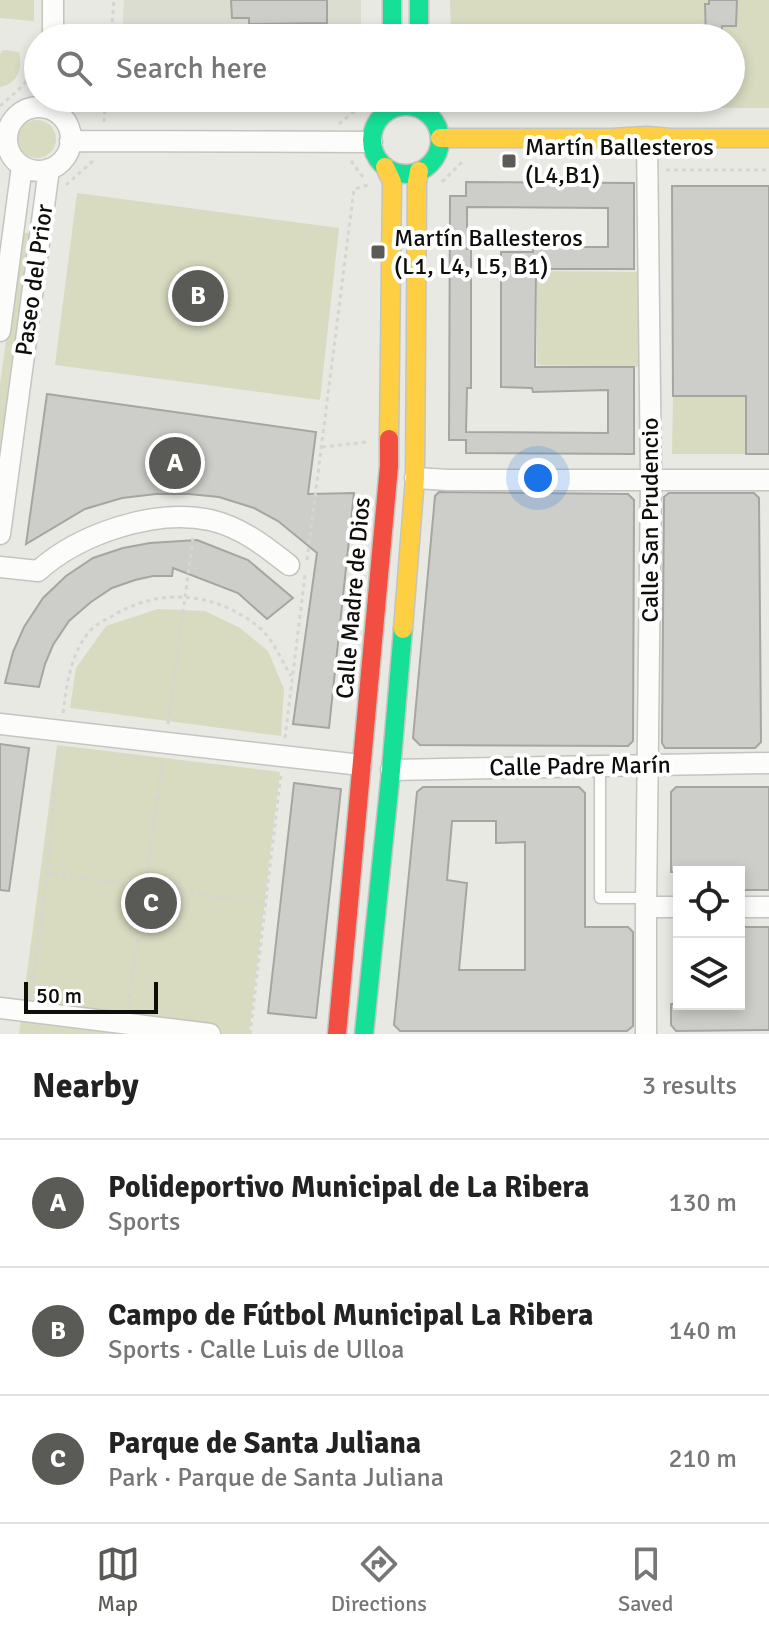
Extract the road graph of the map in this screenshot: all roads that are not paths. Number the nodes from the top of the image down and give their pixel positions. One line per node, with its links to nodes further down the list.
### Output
1 (53, 0): 4 (street)
2 (392, 0): 5 (main road)
3 (419, 0): 6 (main road)
4 (47, 24)
5 (392, 24)
6 (419, 24)
7 (24, 111): 18 (street)
8 (54, 112): 15 (street)
9 (385, 112): 16 (main road)
10 (428, 112): 11 (main road)
11 (440, 138): 12 (main road); 21 (main road)
12 (612, 138): 13 (main road); 17 (main road)
13 (671, 138): 14 (main road); 17 (main road)
14 (769, 138)
15 (70, 141): 16 (street); 20 (street)
16 (372, 142): 19 (main road)
17 (647, 142): 24 (street, Calle San Prudencio)
18 (22, 166): 20 (street); 22 (street, Paseo del Prior)
19 (385, 167): 21 (main road); 31 (main road, Calle Madre de Dios)
20 (49, 169): 26 (street, Paseo del Prior)
21 (419, 171): 23 (main road)
22 (0, 331)
23 (415, 478): 24 (street); 34 (main road)
24 (651, 479): 25 (street); 32 (street, Calle San Prudencio)
25 (769, 480)
26 (0, 534)
27 (289, 565): 28 (street)
28 (0, 567)
29 (0, 724): 31 (street)
30 (769, 763): 32 (street, Calle Padre Marín)
31 (361, 765): 41 (main road, Calle Madre de Dios)
32 (649, 765): 33 (street, Calle Padre Marín); 35 (street, Calle San Prudencio)
33 (600, 766): 34 (street, Calle Padre Marín); 35 (lane)
34 (391, 770): 42 (main road)
35 (646, 902): 36 (street); 43 (street, Calle San Prudencio)
36 (673, 906)
37 (745, 907): 38 (street)
38 (769, 907)
39 (0, 1008): 40 (street)
40 (210, 1034)
41 (337, 1034)
42 (364, 1034)
43 (646, 1034)

